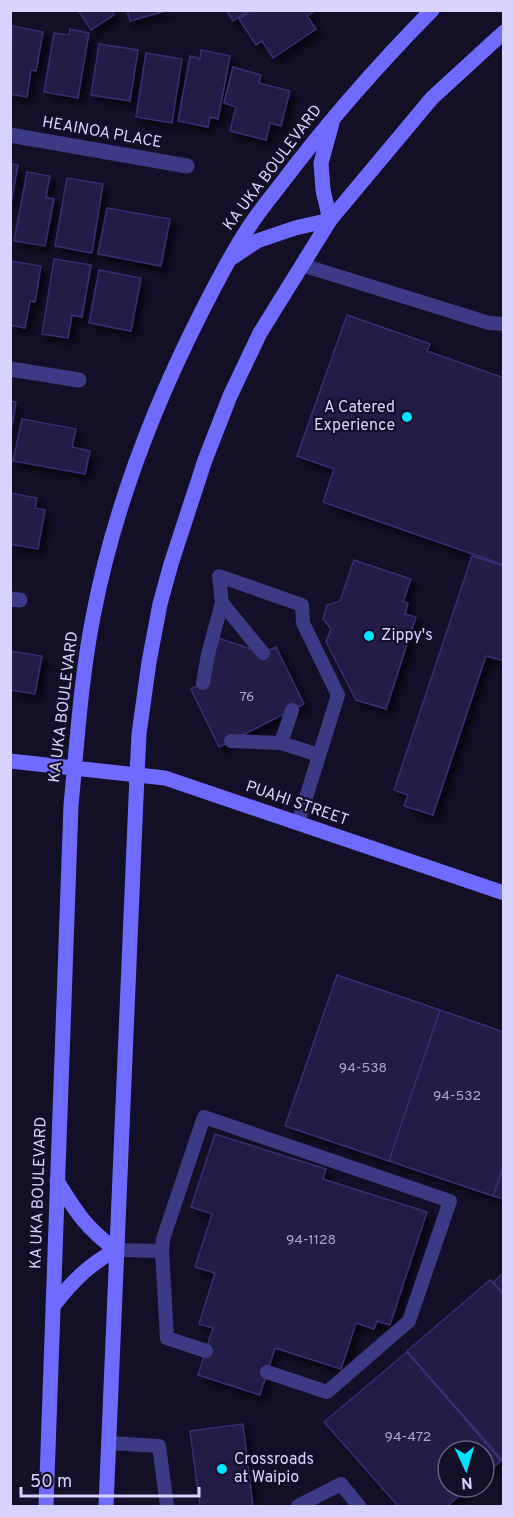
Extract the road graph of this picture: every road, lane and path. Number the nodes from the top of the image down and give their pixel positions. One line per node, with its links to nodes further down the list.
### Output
1 (432, 10): 3 (main road, KA UKA BOULEVARD)
2 (504, 32): 6 (main road)
3 (333, 118): 6 (main road); 7 (main road, KA UKA BOULEVARD)
4 (10, 135): 5 (street, HEAINOA PLACE)
5 (187, 166)
6 (330, 220): 7 (main road); 8 (main road)
7 (228, 261): 20 (main road, KA UKA BOULEVARD)
8 (302, 265): 9 (lane); 21 (main road)
9 (504, 324)
10 (10, 369): 11 (street)
11 (79, 380)
12 (222, 603): 13 (lane); 14 (lane); 18 (lane)
13 (263, 653)
14 (203, 683)
15 (292, 710): 17 (lane)
16 (231, 741): 17 (lane)
17 (281, 743): 18 (lane)
18 (320, 755): 22 (lane)
19 (10, 761): 20 (main road, PUAHI STREET)
20 (75, 767): 21 (main road, PUAHI STREET); 24 (main road, KA UKA BOULEVARD)
21 (137, 775): 22 (main road, PUAHI STREET); 25 (main road)
22 (298, 823): 23 (main road, PUAHI STREET)
23 (504, 893)
24 (57, 1181): 25 (main road); 27 (main road, KA UKA BOULEVARD)
25 (116, 1250): 26 (lane); 27 (main road); 30 (main road)
26 (162, 1251): 28 (lane); 29 (lane)
27 (53, 1306): 31 (main road, KA UKA BOULEVARD)
28 (206, 1351)
29 (267, 1372)
30 (108, 1443): 32 (main road); 33 (lane)
31 (46, 1506)
32 (106, 1506)
33 (167, 1506)
34 (298, 1506): 35 (lane)
35 (359, 1506)

